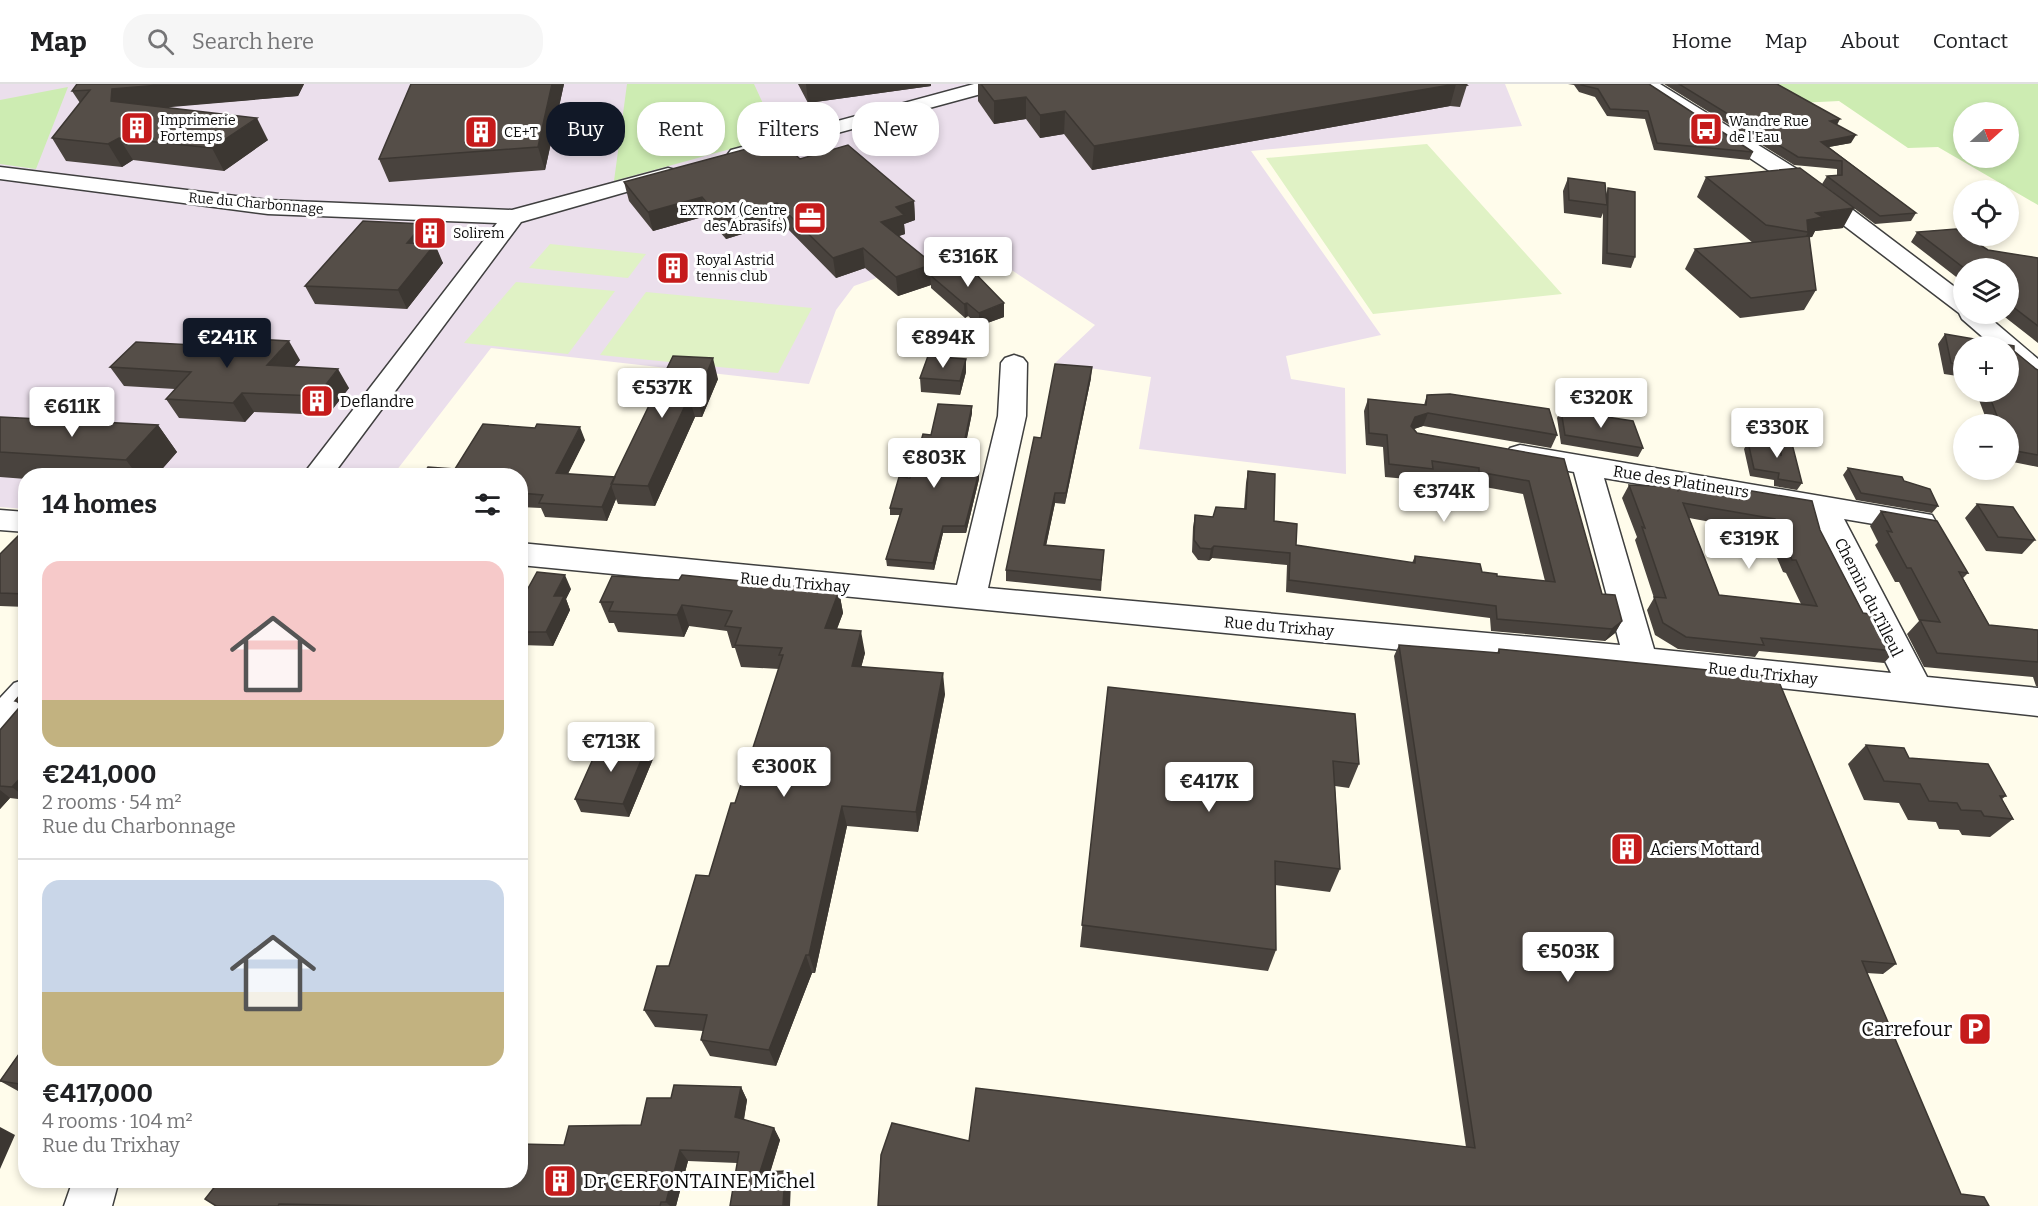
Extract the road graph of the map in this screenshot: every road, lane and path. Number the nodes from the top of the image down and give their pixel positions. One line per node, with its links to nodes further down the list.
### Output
1 (996, 84): 3 (street)
2 (1647, 84): 7 (street)
3 (717, 160)
4 (683, 169): 6 (street, Rue du Charbonnage)
5 (0, 173): 6 (street, Rue du Charbonnage)
6 (513, 217): 13 (street)
7 (1953, 299)
8 (1983, 324): 10 (street)
9 (1014, 363): 19 (street)
10 (2038, 372)
11 (1493, 449): 12 (street, Rue des Platineurs)
12 (1586, 465): 14 (street, Rue des Platineurs); 20 (street)
13 (321, 468)
14 (1821, 504): 17 (street, Rue des Platineurs); 21 (street, Chemin du Tilleul)
15 (0, 520): 16 (street)
16 (18, 521)
17 (1939, 525)
18 (528, 555): 19 (street, Rue du Trixhay)
19 (970, 598): 20 (street, Rue du Trixhay)
20 (1641, 660): 21 (street, Rue du Trixhay)
21 (1917, 690): 23 (street, Rue du Trixhay)
22 (18, 701): 24 (street)
23 (2038, 702)
24 (0, 722)
25 (94, 1188): 26 (street)
26 (88, 1206)

